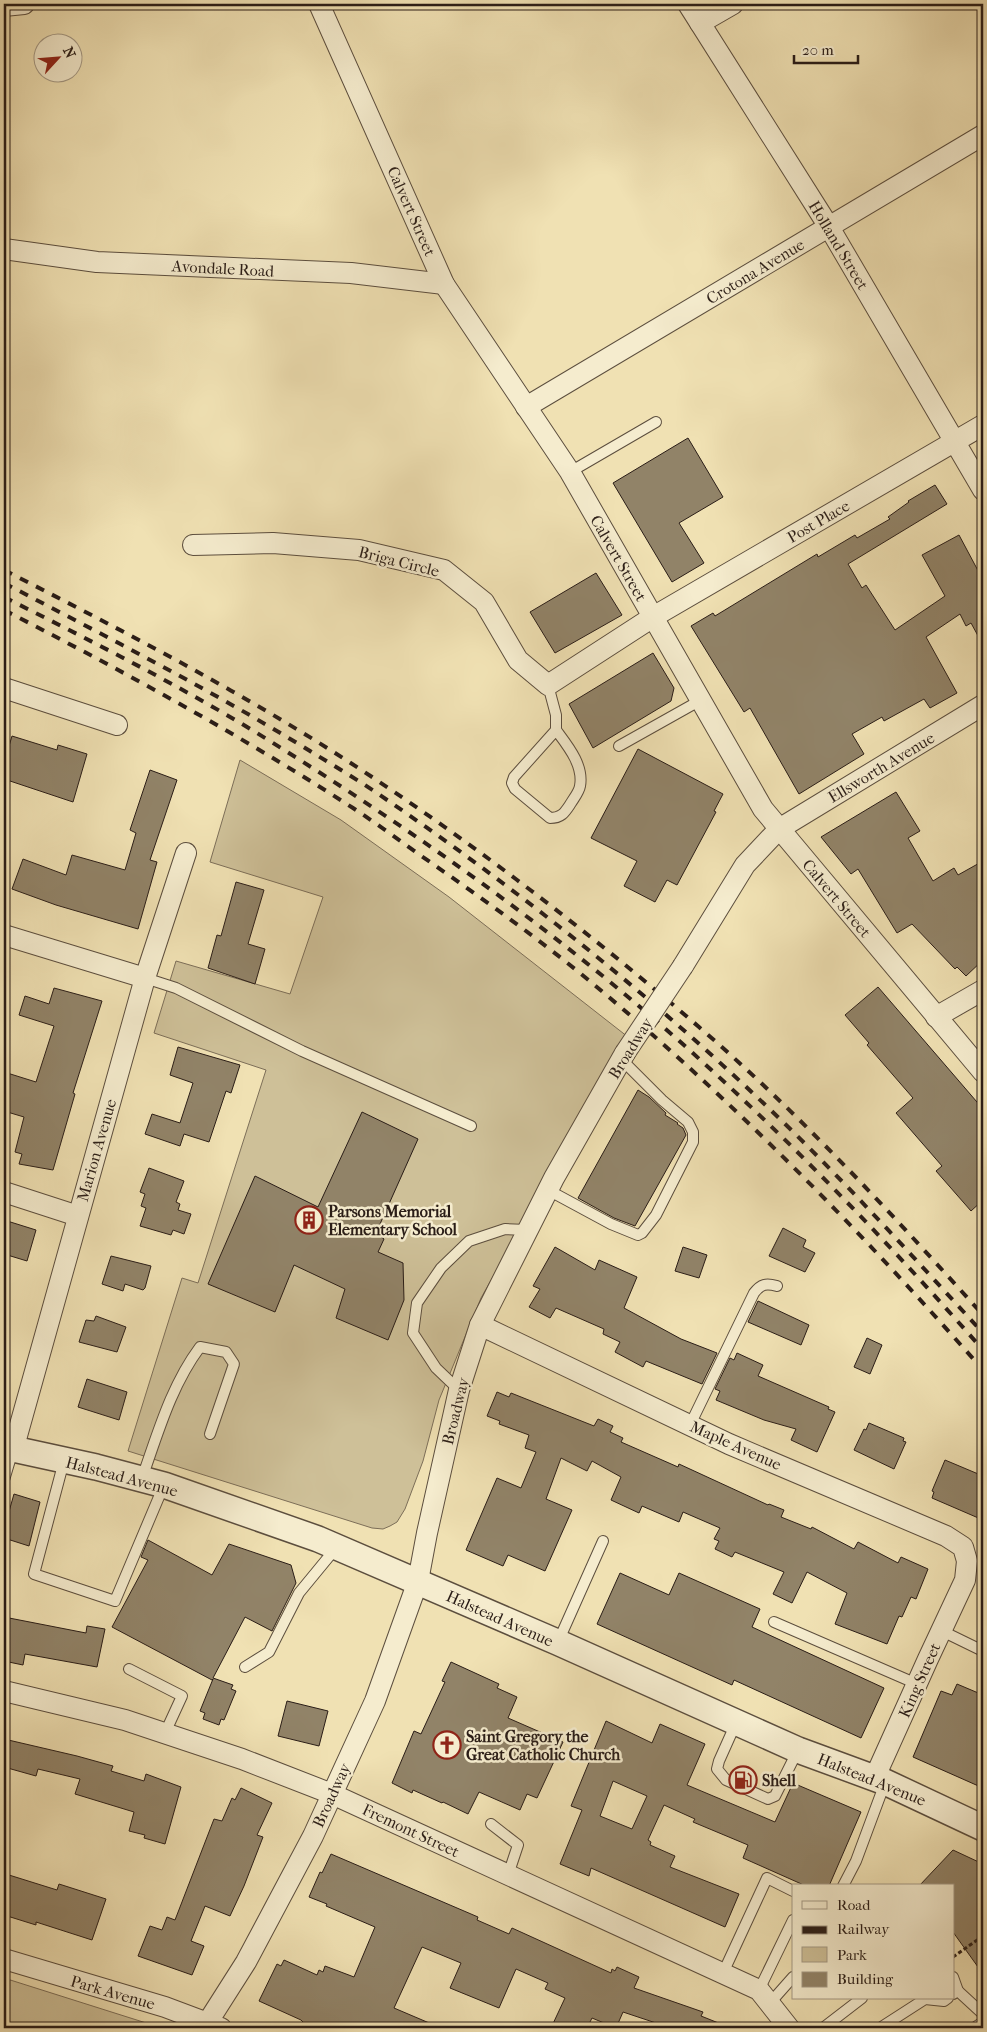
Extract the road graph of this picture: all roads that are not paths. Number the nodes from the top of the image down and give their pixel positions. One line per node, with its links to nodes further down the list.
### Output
1 (24, 4): 5 (street)
2 (319, 4): 10 (street, Calvert Street)
3 (688, 4): 6 (street, Holland Street)
4 (733, 4): 6 (street)
5 (4, 6)
6 (700, 23): 8 (street, Holland Street)
7 (983, 136): 8 (street, Crotona Avenue)
8 (829, 227): 11 (street, Crotona Avenue); 14 (street, Holland Street)
9 (4, 249): 10 (street, Avondale Road)
10 (444, 284): 11 (street, Calvert Street)
11 (526, 407): 15 (street, Calvert Street)
12 (656, 422): 15 (lane)
13 (983, 425): 14 (street, Post Place)
14 (955, 442): 16 (street, Holland Street); 18 (street, Post Place)
15 (570, 472): 18 (street, Calvert Street)
16 (983, 490)
17 (193, 545): 19 (street, Briga Circle)
18 (653, 617): 19 (street); 21 (street, Calvert Street)
19 (548, 685): 24 (lane)
20 (4, 688): 23 (street)
21 (700, 700): 25 (lane); 26 (street, Calvert Street)
22 (983, 705): 26 (street, Ellsworth Avenue)
23 (117, 725)
24 (556, 730): 24 (lane)
25 (619, 746)
26 (779, 829): 31 (street, Calvert Street); 32 (street, Broadway, bridge)
27 (186, 853): 29 (street, Marion Avenue)
28 (4, 935): 29 (street)
29 (145, 978): 34 (lane); 37 (street, Marion Avenue)
30 (983, 990): 31 (street)
31 (936, 1017): 33 (street, Calvert Street)
32 (623, 1056): 35 (street, Broadway); 35 (lane)
33 (983, 1072)
34 (471, 1126)
35 (548, 1190): 38 (street, Broadway)
36 (4, 1192): 37 (street)
37 (78, 1216): 44 (street, Marion Avenue)
38 (527, 1230): 40 (street, Broadway); 41 (lane)
39 (777, 1286): 42 (lane)
40 (480, 1325): 41 (street, Broadway); 42 (street, Maple Avenue)
41 (459, 1390): 51 (street, Broadway)
42 (690, 1425): 50 (street, Maple Avenue)
43 (210, 1434): 47 (lane)
44 (8, 1448): 45 (street, Halstead Avenue); 46 (lane)
45 (64, 1461): 47 (street, Halstead Avenue); 47 (lane)
46 (4, 1480)
47 (153, 1482): 49 (street, Halstead Avenue)
48 (603, 1541): 54 (lane)
49 (336, 1547): 51 (street, Halstead Avenue); 56 (lane)
50 (965, 1580): 53 (street, King Street)
51 (418, 1582): 54 (street, Halstead Avenue); 64 (street, Broadway)
52 (774, 1622): 58 (lane)
53 (942, 1631): 55 (lane); 58 (street, King Street)
54 (558, 1642): 60 (street, Halstead Avenue)
55 (983, 1651)
56 (246, 1667)
57 (129, 1669): 61 (lane)
58 (917, 1684): 63 (street, King Street)
59 (4, 1691): 61 (street, Fremont Street)
60 (736, 1723): 62 (street, Halstead Avenue); 62 (lane)
61 (165, 1733): 64 (street, Fremont Street)
62 (798, 1750): 63 (street, Halstead Avenue)
63 (880, 1781): 66 (street, Halstead Avenue); 68 (lane)
64 (332, 1794): 67 (street, Fremont Street); 80 (street, Broadway)
65 (491, 1824): 67 (lane)
66 (983, 1828)
67 (508, 1875): 72 (street, Fremont Street)
68 (844, 1884)
69 (792, 1890): 72 (lane)
70 (792, 1923): 75 (lane)
71 (4, 1959): 80 (street, Park Avenue)
72 (723, 1973): 75 (street, Fremont Street)
73 (792, 1978): 75 (lane)
74 (956, 1992): 78 (lane)
75 (764, 1997): 81 (street, Fremont Street)
76 (859, 2000): 82 (lane)
77 (923, 2000): 83 (lane)
78 (983, 2014)
79 (983, 2022): 84 (lane)
80 (211, 2026)
81 (789, 2028)
82 (823, 2028)
83 (880, 2028)
84 (974, 2028)

